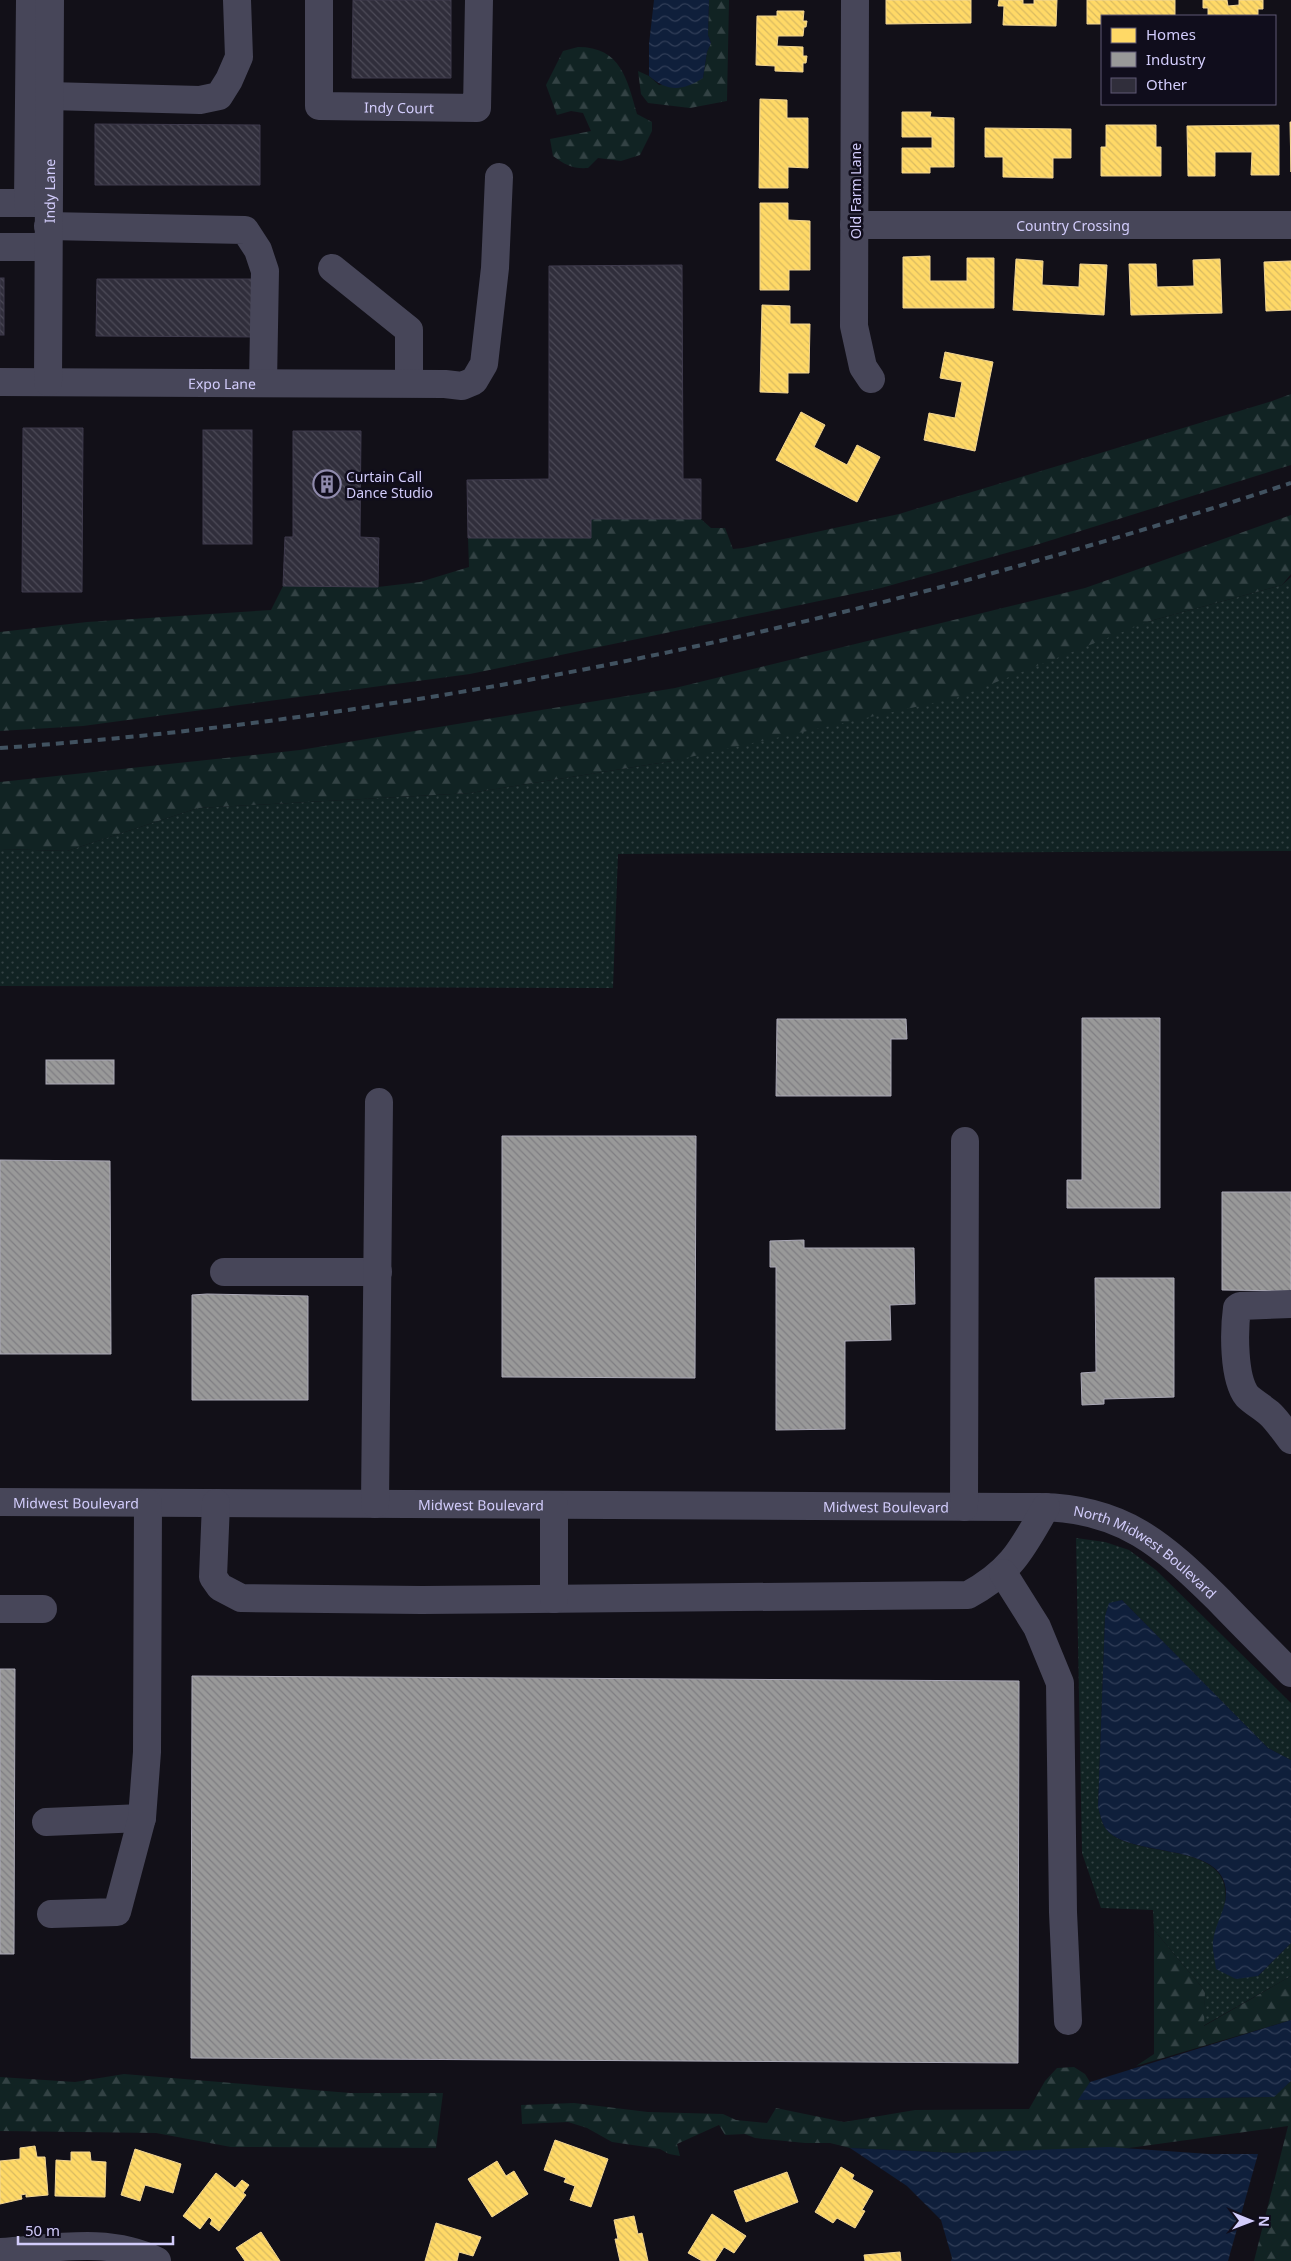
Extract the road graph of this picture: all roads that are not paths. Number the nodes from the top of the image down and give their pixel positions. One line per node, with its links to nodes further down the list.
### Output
1 (30, 0): 10 (street)
2 (50, 0): 7 (street, Indy Lane)
3 (237, 0): 7 (street)
4 (320, 0): 5 (street, Indy Court)
5 (478, 0)
6 (855, 0): 11 (street, Old Farm Lane)
7 (49, 96): 10 (street, Indy Lane)
8 (499, 177): 19 (street, Expo Lane)
9 (0, 203): 10 (street)
10 (43, 220): 13 (street); 17 (street, Indy Lane); 18 (street)
11 (854, 225): 12 (street, Country Crossing); 15 (street, Old Farm Lane)
12 (1291, 225)
13 (0, 247)
14 (332, 268): 19 (street)
15 (871, 379)
16 (0, 382): 17 (street, Expo Lane)
17 (48, 382): 18 (street, Expo Lane)
18 (263, 383): 19 (street, Expo Lane)
19 (410, 383)
20 (379, 1102): 23 (street)
21 (965, 1140): 31 (street)
22 (224, 1272): 23 (street)
23 (378, 1272): 29 (street)
24 (1291, 1304): 25 (street)
25 (1291, 1440)
26 (0, 1502): 27 (street, Midwest Boulevard)
27 (148, 1503): 28 (street, Midwest Boulevard); 38 (street)
28 (216, 1503): 29 (street, Midwest Boulevard); 34 (street)
29 (376, 1504): 30 (street, Midwest Boulevard)
30 (554, 1504): 31 (street, Midwest Boulevard); 34 (street)
31 (964, 1507): 32 (street, North Midwest Boulevard)
32 (1046, 1507): 33 (street); 37 (street, North Midwest Boulevard)
33 (1003, 1572): 34 (street); 41 (street)
34 (554, 1599)
35 (0, 1608): 36 (street)
36 (43, 1609)
37 (1291, 1673)
38 (142, 1818): 39 (street); 40 (street)
39 (46, 1822)
40 (51, 1914)
41 (1068, 2022)
42 (0, 2252): 43 (street)
43 (157, 2261)

